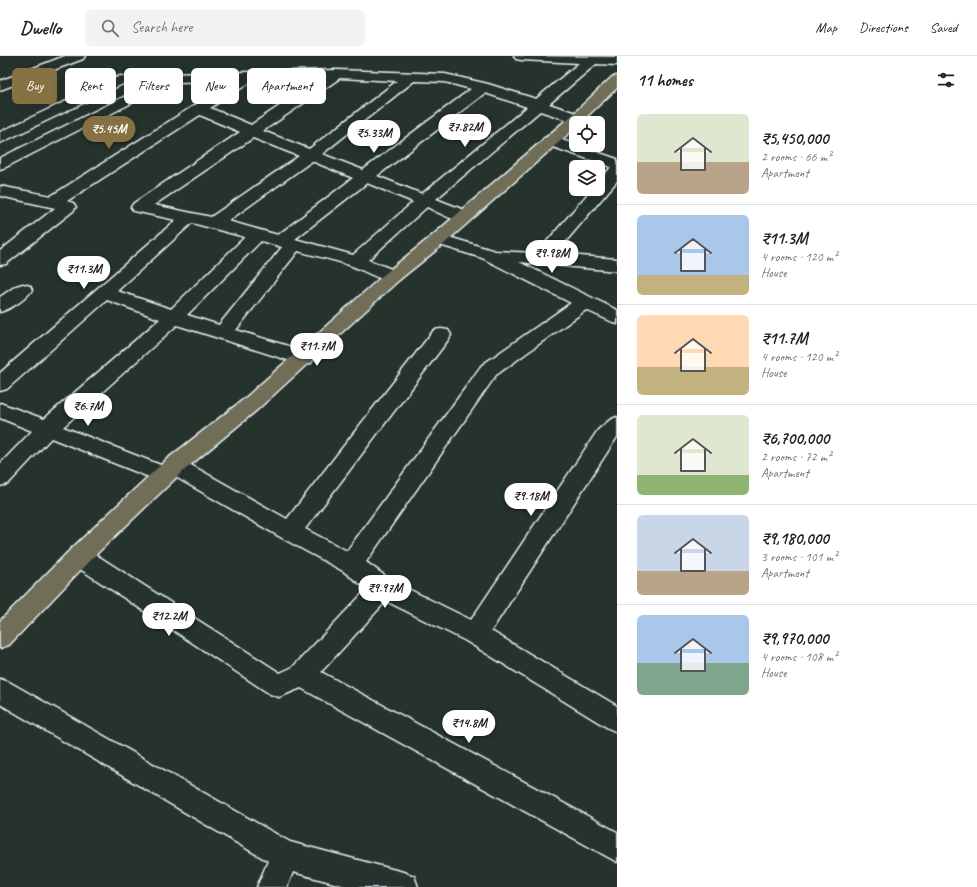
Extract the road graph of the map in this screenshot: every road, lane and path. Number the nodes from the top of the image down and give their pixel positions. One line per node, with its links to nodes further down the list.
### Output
1 (521, 56): 3 (street)
2 (66, 58): 15 (street)
3 (593, 59): 4 (street); 18 (street)
4 (617, 61)
5 (326, 74): 6 (street)
6 (337, 74): 8 (street); 23 (street)
7 (247, 75): 10 (street)
8 (412, 76): 16 (street); 26 (street)
9 (116, 78): 12 (street)
10 (183, 78)
11 (247, 78): 19 (street)
12 (120, 80): 14 (street); 24 (street)
13 (617, 80): 21 (main road)
14 (124, 82)
15 (0, 86)
16 (483, 87): 18 (street); 30 (street)
17 (124, 101): 27 (street)
18 (538, 105): 20 (street); 32 (street)
19 (199, 109): 23 (street); 33 (street)
20 (571, 116)
21 (579, 116)
22 (569, 125): 25 (main road)
23 (253, 132): 26 (street); 35 (street)
24 (0, 138)
25 (550, 141): 28 (street); 34 (main road)
26 (312, 154): 30 (street); 36 (street)
27 (0, 164)
28 (617, 164)
29 (617, 172): 41 (street)
30 (367, 177): 32 (street); 39 (street)
31 (0, 191): 33 (street)
32 (425, 200): 34 (street); 43 (street)
33 (54, 202): 42 (street)
34 (463, 216): 38 (main road)
35 (187, 219): 36 (street); 47 (street)
36 (214, 224): 37 (street)
37 (256, 236): 39 (street); 50 (street)
38 (439, 239): 40 (street); 45 (main road)
39 (287, 243): 43 (street); 52 (street)
40 (488, 254): 41 (street); 48 (street)
41 (542, 258): 44 (street)
42 (0, 260)
43 (356, 261): 45 (street)
44 (617, 265)
45 (393, 276): 54 (main road)
46 (23, 290): 49 (street)
47 (105, 293): 50 (street); 55 (street)
48 (585, 302): 51 (street); 63 (street)
49 (0, 306)
50 (174, 317): 52 (street); 58 (street)
51 (617, 318)
52 (223, 333): 54 (street)
53 (441, 335): 61 (street)
54 (304, 358): 59 (main road)
55 (0, 384)
56 (0, 410): 58 (street)
57 (617, 425): 65 (street)
58 (47, 429): 59 (street); 60 (street)
59 (169, 471): 61 (street); 62 (main road)
60 (0, 478)
61 (290, 532): 63 (street)
62 (80, 556): 66 (main road); 67 (street)
63 (351, 564): 64 (street)
64 (383, 588): 65 (street); 67 (street)
65 (475, 634): 69 (street)
66 (0, 637)
67 (302, 675): 70 (street)
68 (0, 690): 71 (street)
69 (616, 715)
70 (617, 848)
71 (285, 855): 72 (street); 73 (street)
72 (272, 887)
73 (403, 887)

